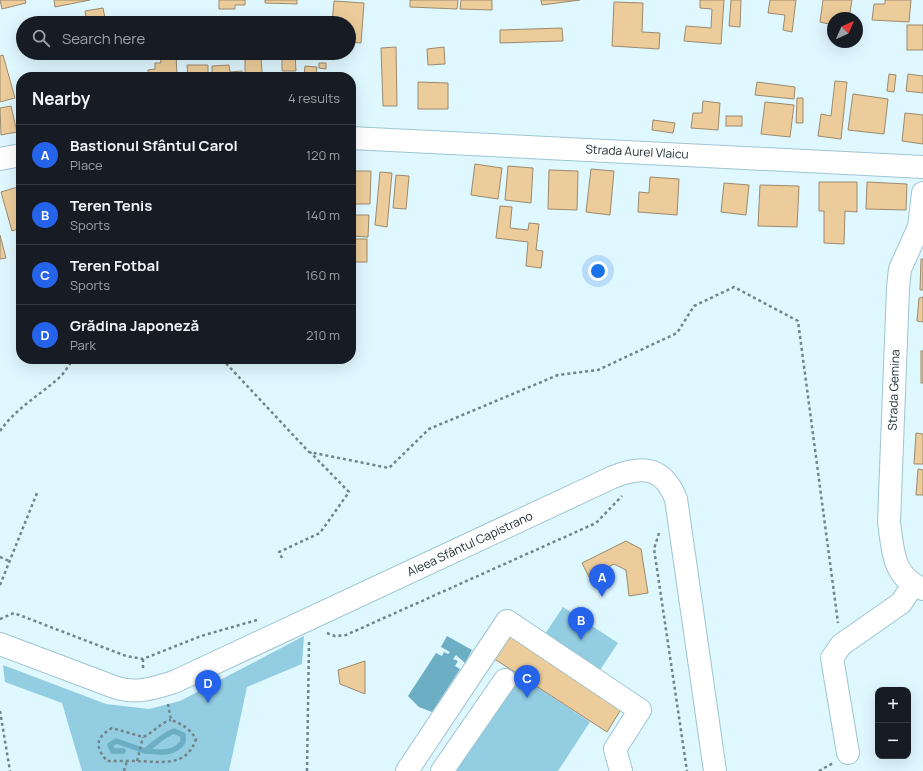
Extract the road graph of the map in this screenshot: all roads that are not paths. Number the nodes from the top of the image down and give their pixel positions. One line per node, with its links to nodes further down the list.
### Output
1 (356, 138): 4 (street, Strada Aurel Vlaicu)
2 (16, 156): 3 (street)
3 (0, 159)
4 (923, 167)
5 (923, 193): 6 (street, Strada Gemina)
6 (918, 587): 9 (street, Strada Gemina)
7 (0, 644): 13 (street, Aleea Sfântul Capistrano)
8 (505, 680): 11 (street)
9 (848, 753)
10 (406, 771): 12 (street)
11 (442, 771)
12 (621, 771)
13 (714, 771)

